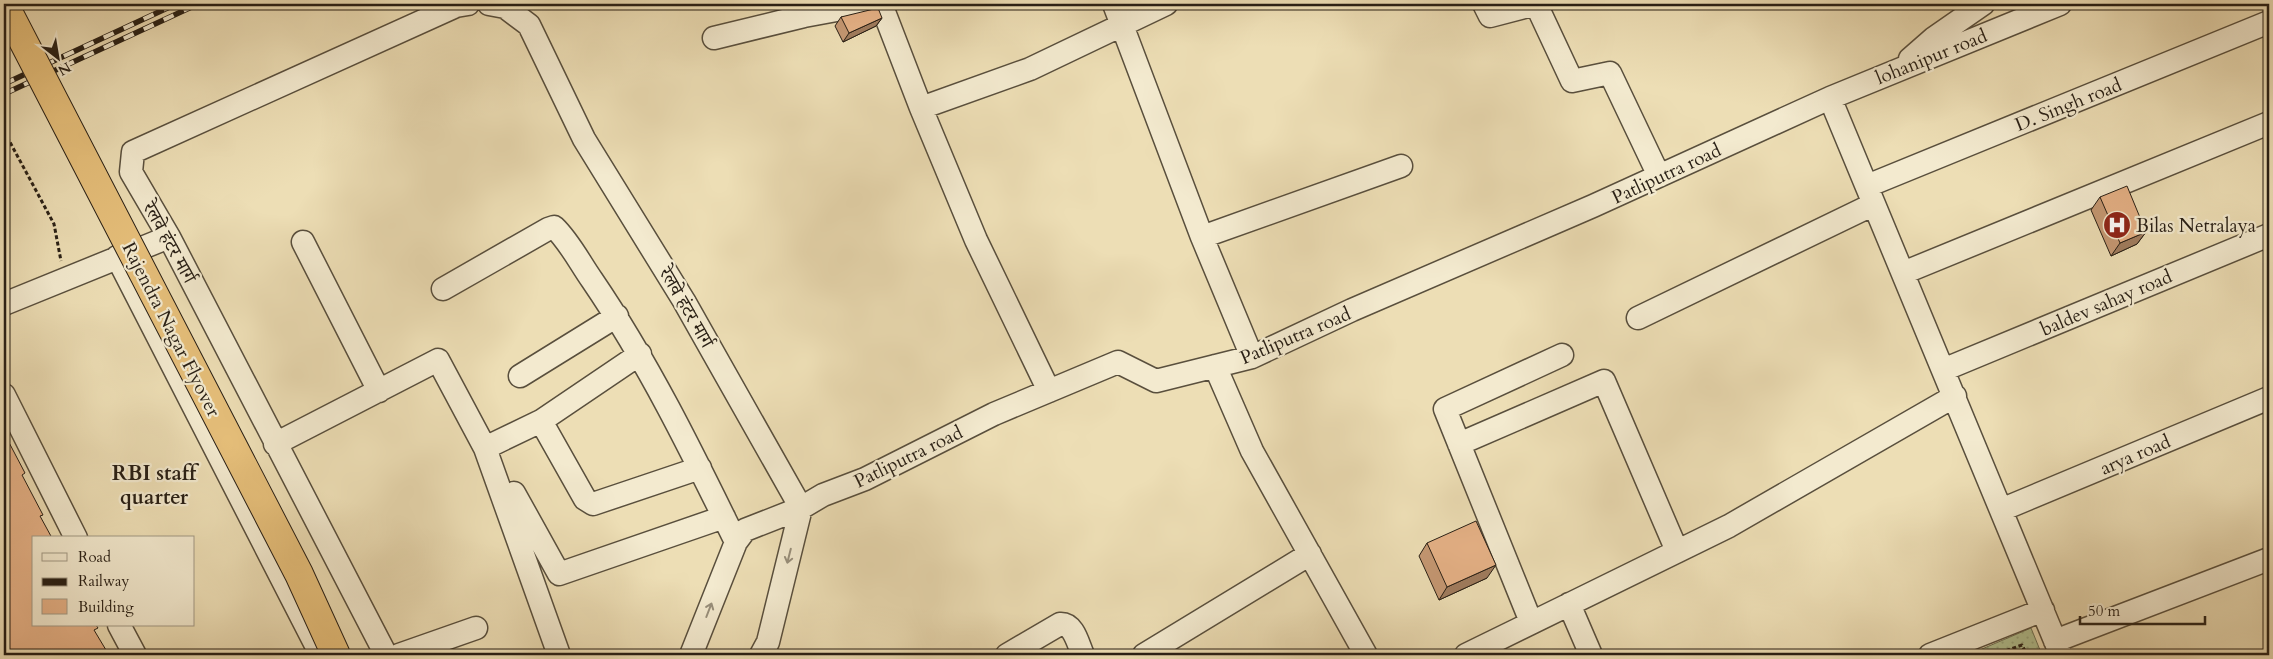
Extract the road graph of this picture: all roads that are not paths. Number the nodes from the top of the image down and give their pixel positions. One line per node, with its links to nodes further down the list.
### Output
1 (4, 4): 65 (main road, Rajendra Nagar Flyover, bridge)
2 (24, 4): 66 (main road, Rajendra Nagar Flyover)
3 (468, 4): 22 (street, रेलवे हंटर मार्ग)
4 (869, 4): 13 (street)
5 (881, 4): 16 (street)
6 (1166, 4): 11 (street)
7 (1484, 4): 19 (street)
8 (2060, 4): 14 (street, lohanipur road)
9 (499, 5): 48 (street, रेलवे हंटर मार्ग)
10 (1978, 5): 14 (street)
11 (1118, 14): 16 (street); 23 (street)
12 (2269, 22): 20 (street, D. Singh road)
13 (714, 38)
14 (1898, 69): 15 (street, lohanipur road)
15 (1830, 98): 19 (street, Patliputra road); 20 (street)
16 (921, 108): 38 (street)
17 (2269, 123): 26 (street)
18 (1401, 166): 23 (street)
19 (1659, 176): 33 (street, Patliputra road)
20 (1871, 195): 26 (street); 30 (street, D. Singh road)
21 (2269, 235): 35 (street, baldev sahay road)
22 (169, 237): 25 (street); 43 (street, रेलवे हंटर मार्ग)
23 (1202, 237): 33 (street)
24 (303, 242): 37 (street)
25 (117, 257): 28 (street); 64 (street)
26 (1903, 273): 35 (street)
27 (443, 289): 29 (street)
28 (4, 304)
29 (616, 316): 31 (street); 36 (street)
30 (1638, 318)
31 (640, 354): 42 (street); 46 (street)
32 (1562, 355): 44 (street)
33 (1252, 358): 34 (street, Patliputra road)
34 (1215, 366): 38 (street, Patliputra road); 54 (street)
35 (1944, 370): 40 (street)
36 (520, 376)
37 (379, 391): 43 (street); 45 (street)
38 (1049, 391): 48 (street, Patliputra road)
39 (4, 394): 51 (street)
40 (1955, 396): 49 (street); 53 (street)
41 (2269, 398): 49 (street, arya road)
42 (541, 421): 45 (street); 46 (street)
43 (275, 444): 67 (street, रेलवे हंटर मार्ग)
44 (1459, 444): 53 (street); 58 (street)
45 (485, 448): 69 (street)
46 (700, 468): 50 (street)
47 (504, 473): 50 (street)
48 (801, 508): 52 (street, Patliputra road); 62 (street, one-way to 62)
49 (2001, 510): 57 (street)
50 (724, 517): 52 (street)
51 (75, 536)
52 (736, 542): 70 (street, Patliputra road, one-way to 52)
53 (1677, 551): 56 (street)
54 (1310, 554): 73 (street); 74 (street)
55 (2269, 559): 61 (street)
56 (1569, 604): 58 (street); 76 (street)
57 (2043, 610): 61 (street); 77 (street)
58 (1531, 622): 75 (street)
59 (120, 626): 63 (street)
60 (476, 628): 68 (street)
61 (2058, 648)
62 (770, 651)
63 (134, 655)
64 (321, 655)
65 (336, 655)
66 (355, 655)
67 (386, 655)
68 (399, 655)
69 (559, 655)
70 (691, 655)
71 (1007, 655): 72 (street)
72 (1084, 655)
73 (1144, 655)
74 (1366, 655)
75 (1466, 655)
76 (1591, 655)
77 (1930, 655)

